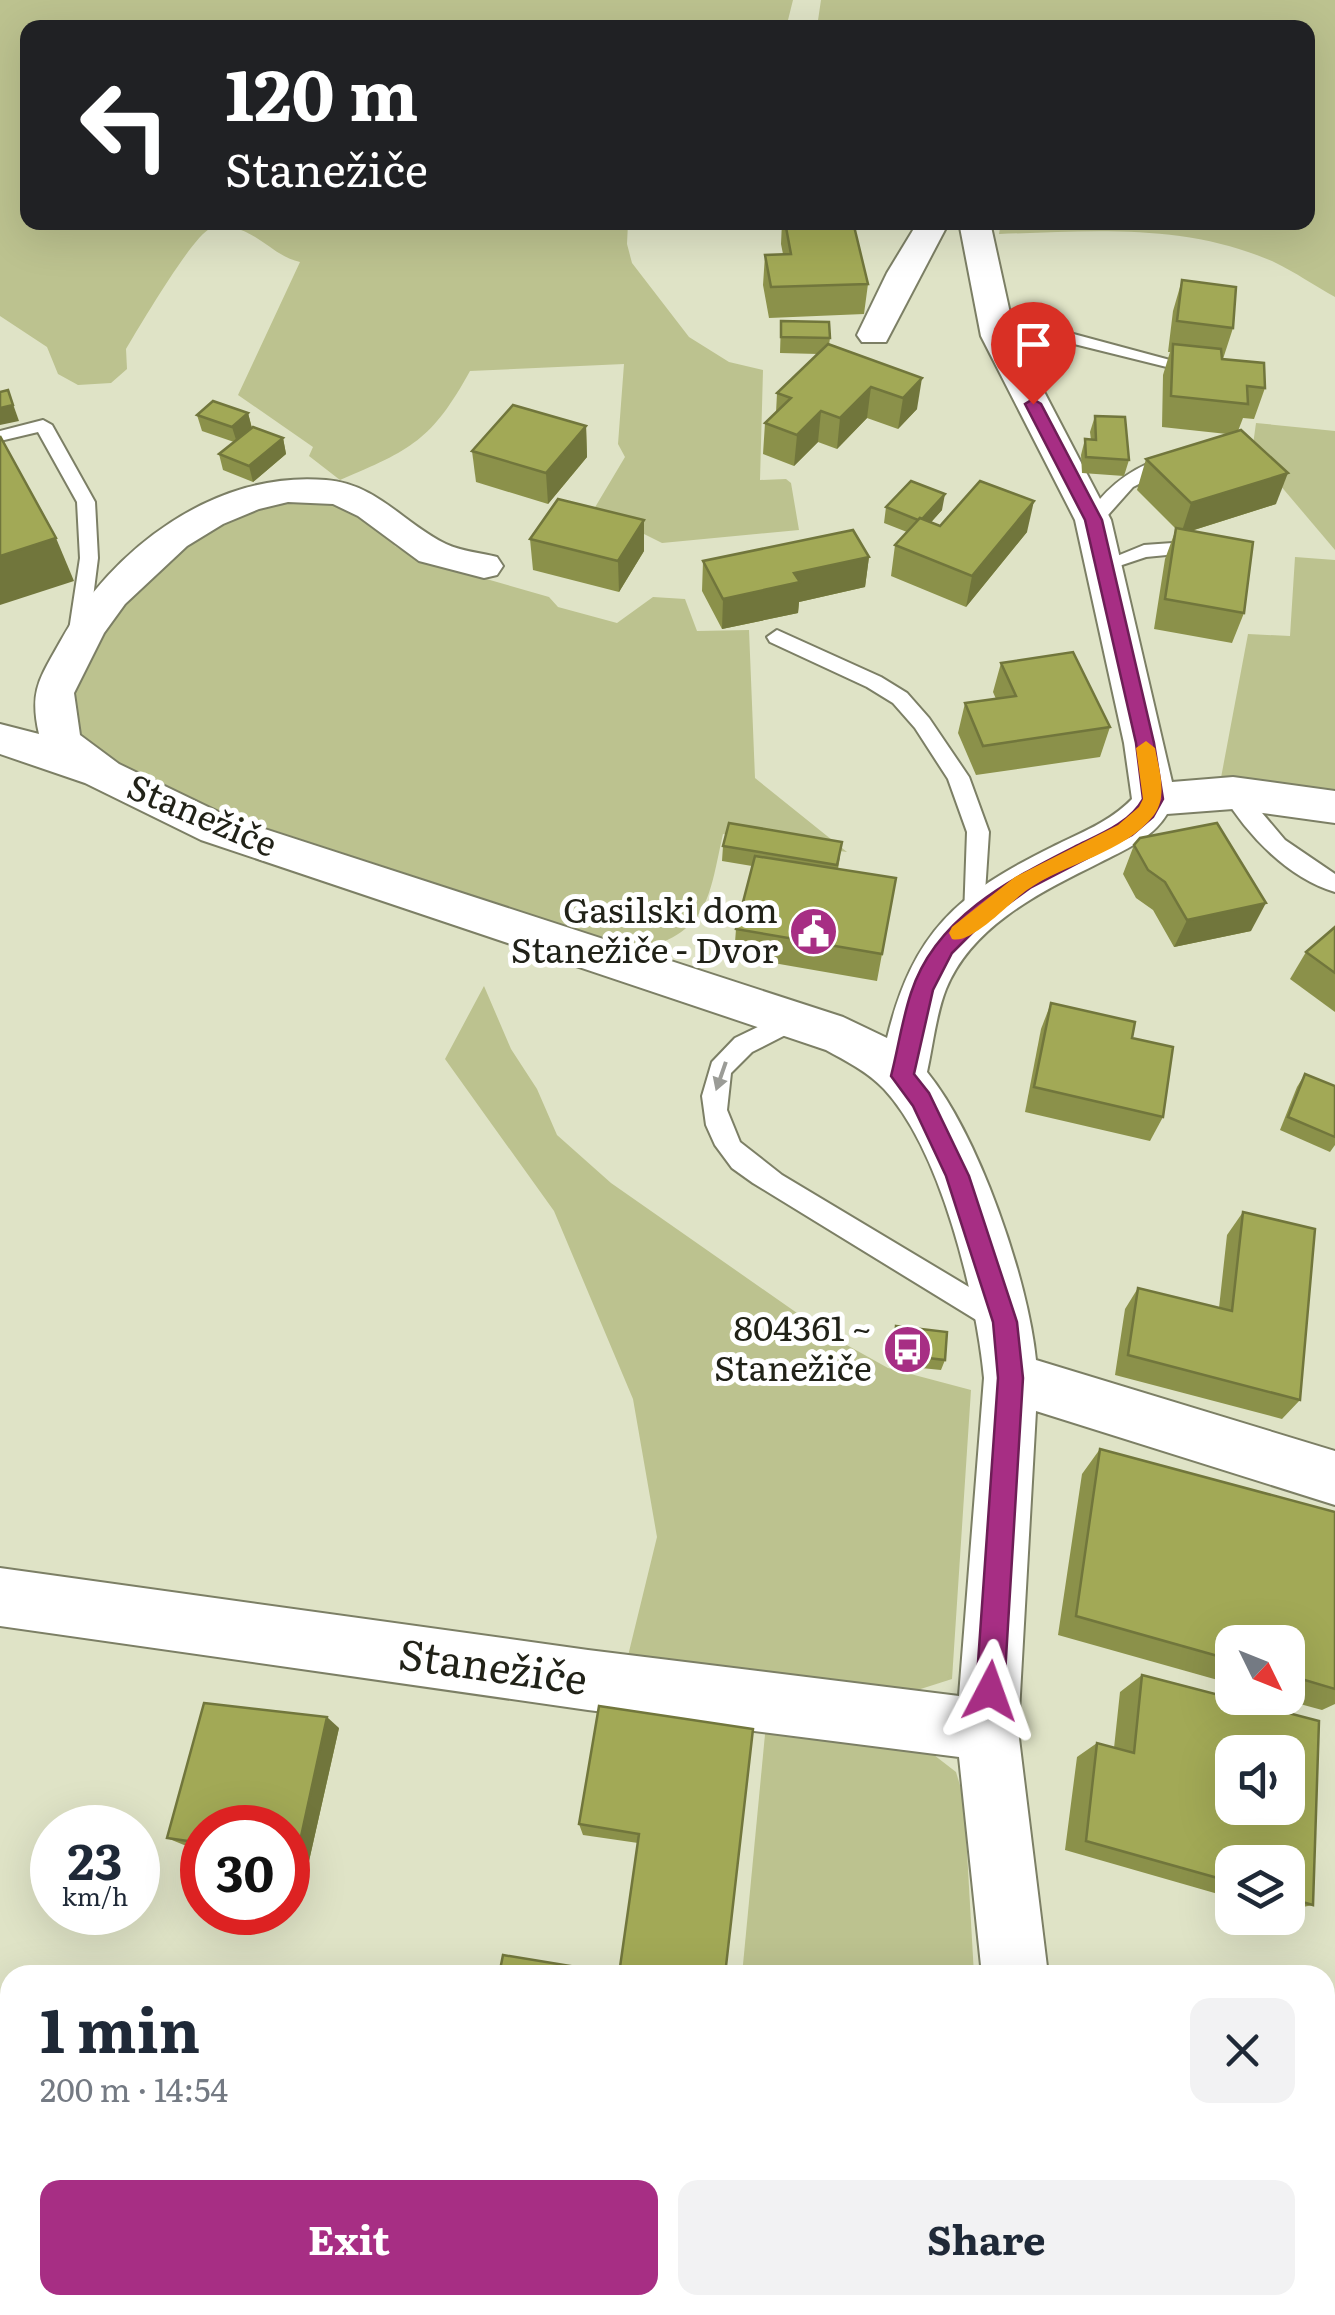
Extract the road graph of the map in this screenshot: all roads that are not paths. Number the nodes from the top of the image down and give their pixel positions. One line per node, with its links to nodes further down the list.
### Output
1 (929, 230): 3 (street)
2 (976, 230): 4 (street)
3 (874, 334)
4 (998, 336): 5 (lane); 8 (street)
5 (1210, 372)
6 (0, 436): 13 (lane)
7 (1186, 458): 8 (lane)
8 (1093, 520): 10 (street)
9 (1221, 546): 10 (lane)
10 (1104, 565): 17 (street)
11 (484, 566): 13 (street, Stanežiče)
12 (777, 637): 20 (lane)
13 (78, 642): 15 (street, Stanežiče)
14 (0, 739): 15 (street)
15 (104, 775): 21 (street, Stanežiče)
16 (1233, 793): 17 (street); 18 (street); 19 (lane)
17 (1153, 799): 20 (street)
18 (1335, 807)
19 (1335, 884)
20 (975, 917): 22 (street)
21 (795, 1019): 22 (street, Stanežiče); 23 (lane, one-way to 23)
22 (902, 1076): 23 (street, Stanežiče)
23 (1008, 1350): 24 (street); 26 (street, Stanežiče)
24 (1335, 1478)
25 (0, 1596): 26 (street, Stanežiče)
26 (987, 1730): 27 (street, Stanežiče)
27 (1014, 1965)

